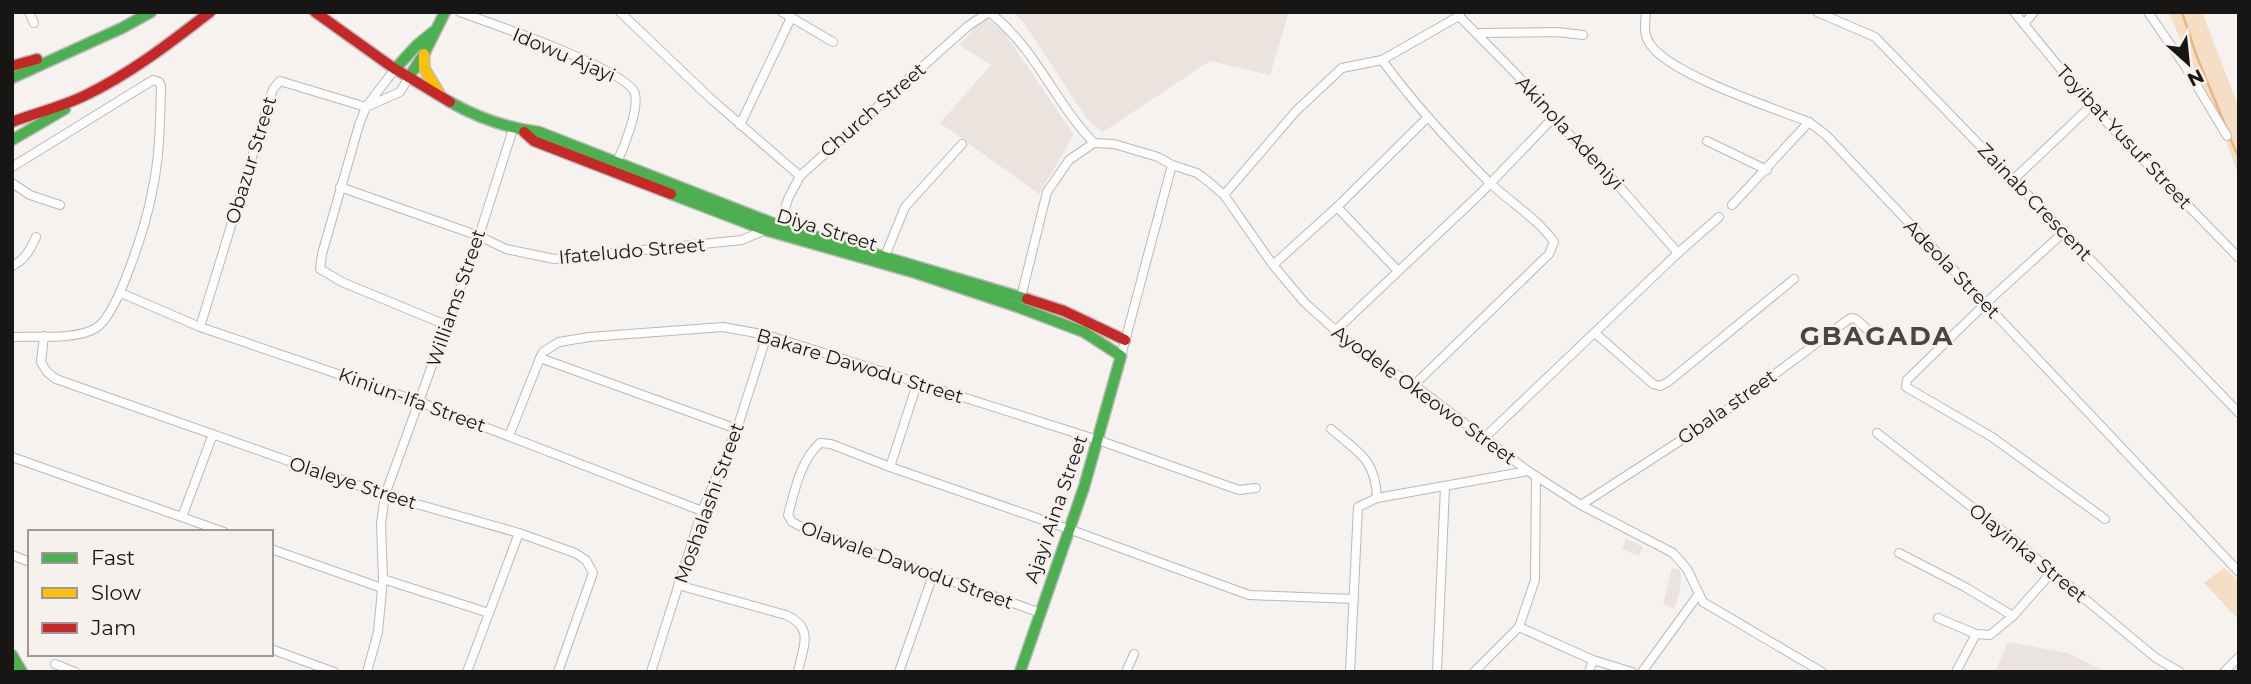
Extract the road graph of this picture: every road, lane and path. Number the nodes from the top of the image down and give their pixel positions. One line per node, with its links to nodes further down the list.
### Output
1 (29, 12): 17 (street)
2 (151, 12): 23 (main road)
3 (210, 12): 30 (main road)
4 (315, 12): 27 (main road, Diya Street)
5 (445, 12): 19 (main road)
6 (460, 12): 45 (street, Idowu Ajayi)
7 (620, 12): 38 (street)
8 (782, 12): 16 (street)
9 (989, 12): 43 (street); 49 (street, Church Street)
10 (1646, 12): 37 (street, Adeola Street)
11 (1817, 12): 50 (street, Zainab Crescent)
12 (2014, 12): 18 (street, Toyibat Yusuf Street)
13 (2034, 12): 18 (street)
14 (2148, 12): 40 (street)
15 (1460, 14): 20 (street, Akinola Adeniyi); 25 (street)
16 (791, 18): 22 (street); 38 (street)
17 (34, 23)
18 (2024, 24): 32 (street, Toyibat Yusuf Street)
19 (436, 31): 24 (main road); 27 (main road)
20 (1477, 33): 21 (street); 35 (street, Akinola Adeniyi)
21 (1583, 35)
22 (833, 42)
23 (82, 46): 26 (main road); 28 (main road)
24 (424, 54): 29 (main road); 31 (main road)
25 (1382, 60): 34 (street); 54 (street)
26 (12, 66)
27 (395, 69): 29 (main road, Diya Street); 33 (street)
28 (12, 78)
29 (409, 78): 31 (main road, Diya Street); 33 (street)
30 (80, 98): 36 (main road); 41 (main road)
31 (443, 98): 39 (main road, Diya Street)
32 (2091, 106): 50 (street); 66 (street, Toyibat Yusuf Street)
33 (366, 107): 53 (street); 75 (street, Obazur Street)
34 (1428, 117): 52 (street); 57 (street)
35 (1553, 118): 52 (street); 64 (street, Akinola Adeniyi)
36 (12, 122)
37 (1809, 122): 48 (street); 73 (street, Adeola Street)
38 (740, 125): 49 (street)
39 (519, 130): 45 (main road, Diya Street); 60 (main road, Diya Street); 62 (street, Williams Street)
40 (2227, 136)
41 (12, 140)
42 (1707, 141): 48 (street)
43 (1094, 143): 46 (street, Ayodele Okeowo Street); 72 (street)
44 (962, 145): 65 (street)
45 (617, 162): 59 (main road, Diya Street)
46 (1172, 165): 54 (street, Ayodele Okeowo Street); 82 (street)
47 (12, 167): 71 (street)
48 (1767, 170): 56 (street)
49 (800, 176): 59 (street, Church Street)
50 (2014, 179): 61 (street, Zainab Crescent)
51 (12, 183): 55 (street)
52 (1491, 183): 69 (street); 86 (street)
53 (340, 187): 62 (street, Ifateludo Street); 74 (street)
54 (1224, 195): 67 (street, Ayodele Okeowo Street)
55 (60, 205)
56 (1732, 205)
57 (1337, 207): 67 (street); 69 (street)
58 (1719, 217): 64 (street)
59 (780, 226): 65 (main road, Diya Street)
60 (765, 230): 62 (street, Ifateludo Street); 83 (main road, Diya Street)
61 (2064, 232): 73 (street); 88 (street, Zainab Crescent)
62 (479, 236): 74 (street, Williams Street)
63 (36, 237): 68 (street)
64 (1678, 253): 78 (street)
65 (885, 256): 72 (main road, Diya Street)
66 (2239, 258)
67 (1273, 265): 76 (street, Ayodele Okeowo Street)
68 (12, 266)
69 (1398, 271): 76 (street)
70 (1794, 279): 78 (street)
71 (121, 293): 75 (street, Kiniun-Ifa Street); 80 (street)
72 (1021, 297): 82 (main road, Diya Street)
73 (1986, 303): 106 (street); 113 (street, Adeola Street)
74 (446, 325): 87 (street, Williams Street)
75 (200, 327): 87 (street, Kiniun-Ifa Street)
76 (1335, 331): 86 (street, Ayodele Okeowo Street)
77 (1869, 331): 103 (street, Gbala street)
78 (1595, 333): 94 (street)
79 (767, 335): 84 (street, Bakare Dawodu Street); 85 (street, Bakare Dawodu Street); 89 (street, Moshalashi Street)
80 (44, 336): 81 (street); 92 (street, Olaleye Street)
81 (12, 337)
82 (1125, 340): 83 (street)
83 (1121, 356): 95 (main road, Ajayi Aina Street)
84 (540, 358): 89 (street); 93 (street)
85 (917, 384): 95 (street, Bakare Dawodu Street); 97 (street)
86 (1414, 385): 94 (street, Ayodele Okeowo Street)
87 (420, 402): 93 (street, Kiniun-Ifa Street); 101 (street, Williams Street)
88 (2239, 413)
89 (737, 429): 104 (street, Moshalashi Street)
90 (1331, 429): 102 (street)
91 (1877, 433): 112 (street, Olayinka Street)
92 (212, 434): 101 (street, Olaleye Street); 105 (street)
93 (509, 436): 104 (street, Kiniun-Ifa Street)
94 (1483, 439): 98 (street, Ayodele Okeowo Street)
95 (1098, 440): 100 (street, Bakare Dawodu Street); 108 (main road, Ajayi Aina Street)
96 (12, 457): 105 (street)
97 (890, 467): 108 (street, Olawale Dawodu Street); 114 (street, Olawale Dawodu Street)
98 (1532, 473): 99 (street); 103 (street, Ayodele Okeowo Street); 123 (street)
99 (1445, 487): 102 (street); 143 (street)
100 (1256, 488)
101 (385, 495): 109 (street, Olaleye Street); 115 (street, Williams Street)
102 (1377, 498): 118 (street)
103 (1581, 505): 117 (street, Ayodele Okeowo Street)
104 (702, 511): 116 (street, Moshalashi Street)
105 (182, 517): 107 (street)
106 (2105, 519)
107 (218, 530)
108 (1070, 530): 118 (street, Olawale Dawodu Street); 119 (main road, Ajayi Aina Street)
109 (519, 533): 120 (street); 136 (street, Olaleye Street)
110 (273, 550): 115 (street)
111 (1899, 552): 121 (street)
112 (2052, 572): 121 (street); 150 (street, Olayinka Street)
113 (2239, 572)
114 (933, 575): 119 (street, Olawale Dawodu Street); 139 (street)
115 (382, 583): 120 (street); 134 (street, Williams Street)
116 (678, 585): 137 (street, Moshalashi Street); 138 (street)
117 (1698, 595): 147 (street); 148 (street)
118 (1354, 599): 142 (street)
119 (1038, 612): 140 (main road, Ajayi Aina Street)
120 (489, 613): 135 (street)
121 (2013, 616): 124 (street)
122 (1938, 618): 124 (street)
123 (1519, 627): 129 (street); 144 (street)
124 (1976, 634): 149 (street)
125 (273, 650): 133 (street)
126 (1134, 654): 141 (street)
127 (12, 655): 131 (main road)
128 (2239, 657): 151 (street)
129 (1593, 660): 145 (street); 146 (street)
130 (55, 664): 132 (street)
131 (22, 672)
132 (75, 672)
133 (334, 672)
134 (367, 672)
135 (467, 672)
136 (558, 672)
137 (651, 672)
138 (798, 672)
139 (900, 672)
140 (1020, 672)
141 (1126, 672)
142 (1350, 672)
143 (1437, 672)
144 (1474, 672)
145 (1589, 672)
146 (1632, 672)
147 (1642, 672)
148 (1822, 672)
149 (1956, 672)
150 (2180, 672)
151 (2224, 672)

